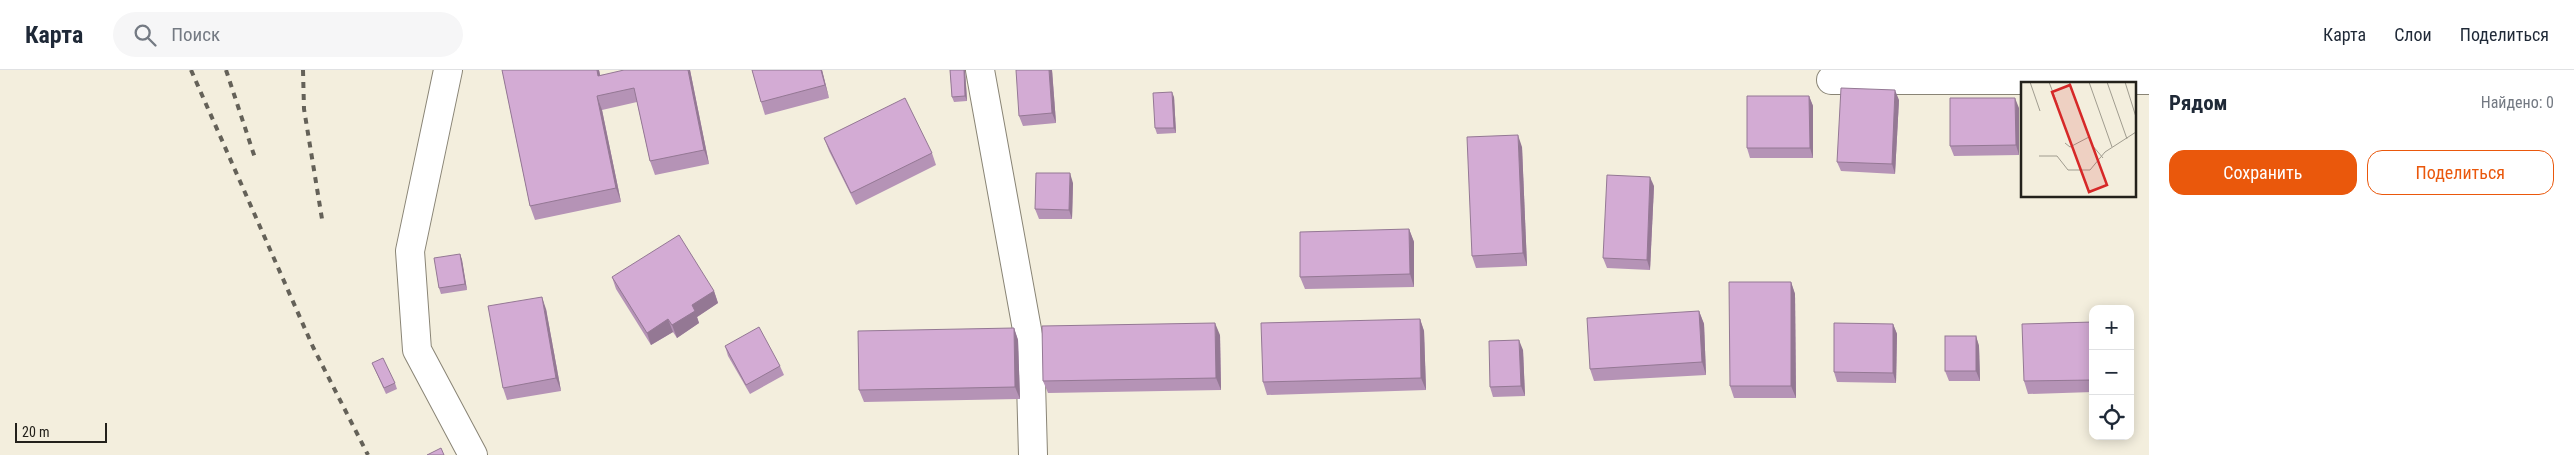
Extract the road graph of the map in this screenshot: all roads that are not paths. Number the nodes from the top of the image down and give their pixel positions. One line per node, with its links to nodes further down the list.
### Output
1 (448, 70): 5 (street)
2 (980, 70): 6 (street)
3 (1831, 80): 4 (street)
4 (2149, 80)
5 (473, 455)
6 (1033, 455)

